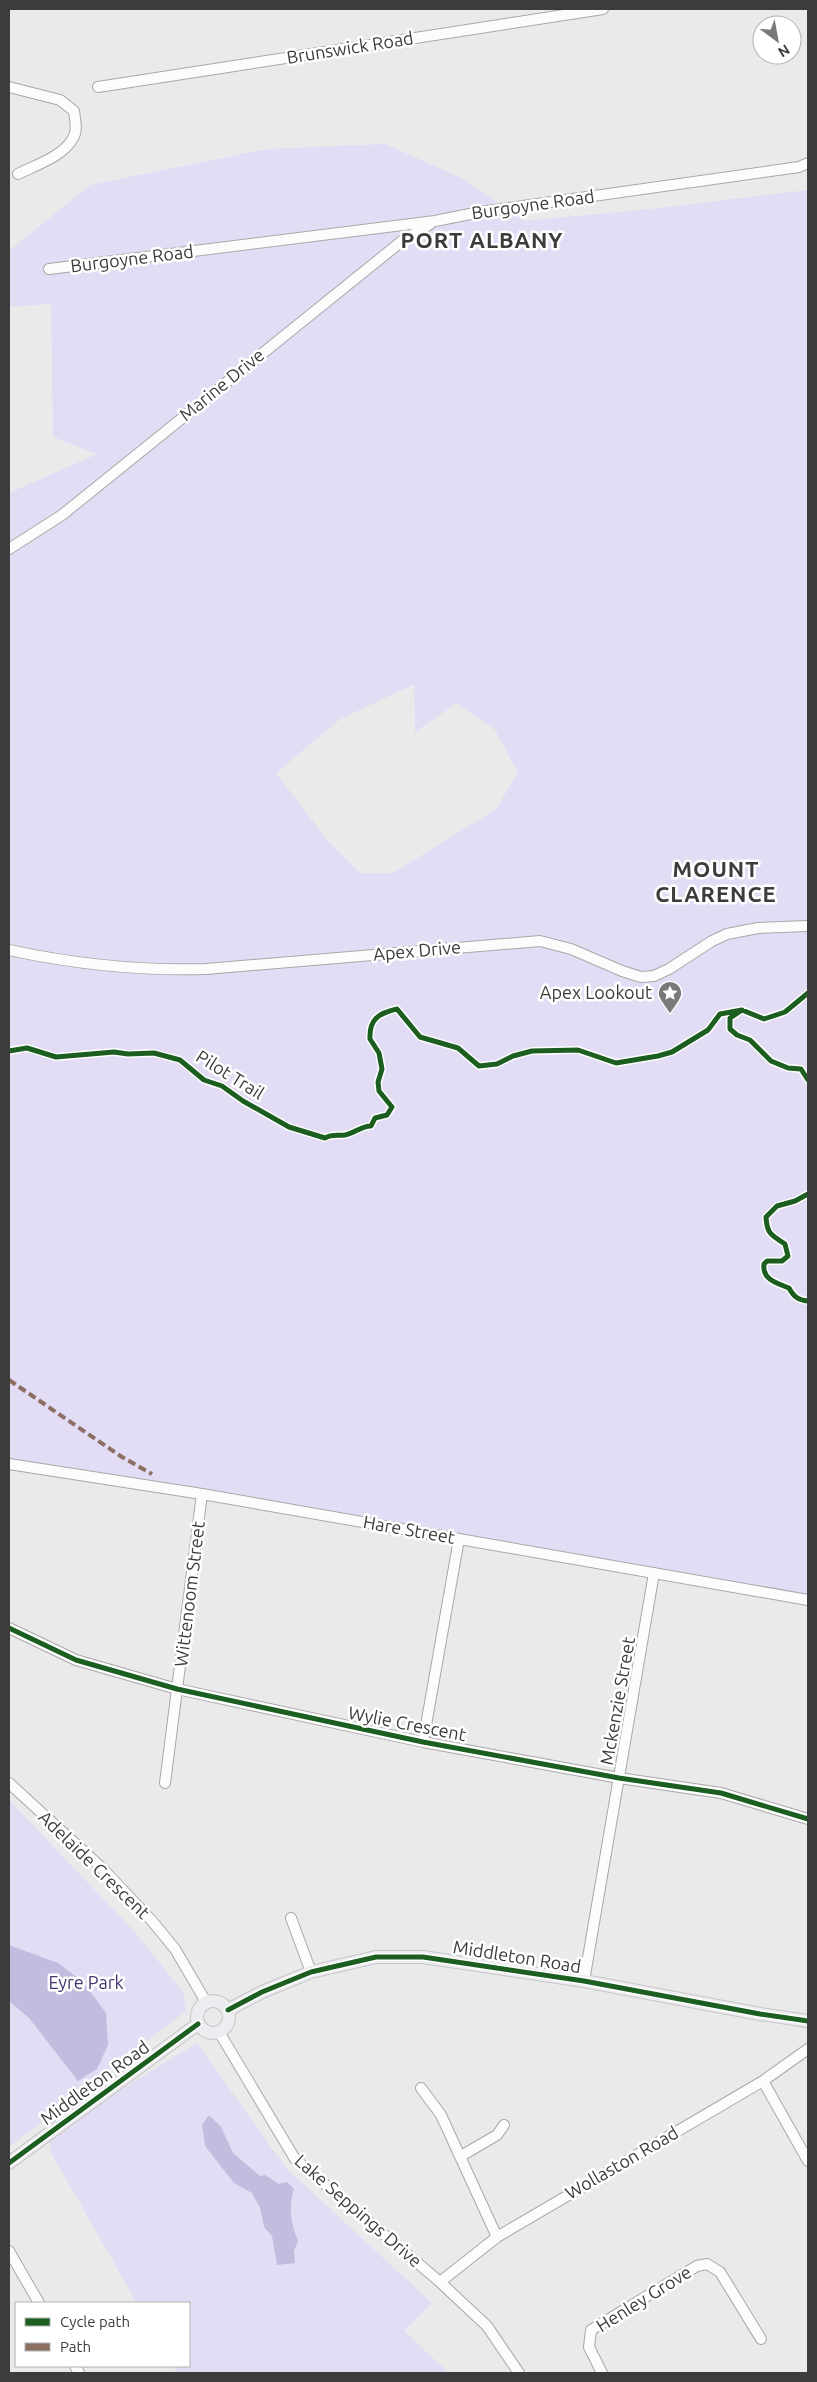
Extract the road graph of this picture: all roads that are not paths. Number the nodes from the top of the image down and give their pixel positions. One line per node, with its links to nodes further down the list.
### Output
1 (603, 9): 3 (street, Brunswick Road)
2 (9, 87): 5 (street)
3 (98, 87)
4 (808, 163): 6 (street, Burgoyne Road)
5 (18, 174)
6 (435, 221): 7 (street, Burgoyne Road); 8 (street, Marine Drive)
7 (49, 269)
8 (9, 549)
9 (808, 926): 10 (street, Apex Drive)
10 (9, 950)
11 (9, 1464): 12 (street, Hare Street)
12 (202, 1494): 13 (street, Hare Street); 17 (street, Wittenoom Street)
13 (459, 1539): 14 (street, Hare Street); 18 (street)
14 (654, 1573): 15 (street, Hare Street); 19 (street, Mckenzie Street)
15 (808, 1600)
16 (9, 1628): 17 (street, Wylie Crescent)
17 (178, 1689): 18 (street, Wylie Crescent); 20 (street, Wittenoom Street)
18 (423, 1742): 19 (street, Wylie Crescent)
19 (619, 1778): 22 (street, Wylie Crescent); 25 (street, Mckenzie Street)
20 (165, 1783)
21 (9, 1784): 26 (street, Adelaide Crescent)
22 (808, 1819)
23 (291, 1918): 24 (street)
24 (311, 1972): 25 (main road, Middleton Road); 27 (main road, Middleton Road)
25 (584, 1981): 28 (main road, Middleton Road)
26 (206, 2002): 27 (main road); 29 (main road)
27 (228, 2010): 30 (main road)
28 (808, 2021)
29 (198, 2024): 30 (main road); 37 (main road, Middleton Road)
30 (219, 2032): 40 (street, Lake Seppings Drive)
31 (808, 2049): 32 (street, Wollaston Road)
32 (763, 2081): 36 (street); 38 (street, Wollaston Road)
33 (420, 2088): 35 (street)
34 (504, 2125): 35 (street)
35 (461, 2156): 38 (street)
36 (808, 2160)
37 (9, 2163)
38 (497, 2237): 40 (street, Wollaston Road)
39 (9, 2251): 41 (street)
40 (440, 2282): 43 (street, Lake Seppings Drive)
41 (38, 2302)
42 (761, 2339): 44 (street, Henley Grove)
43 (519, 2373)
44 (602, 2373)

